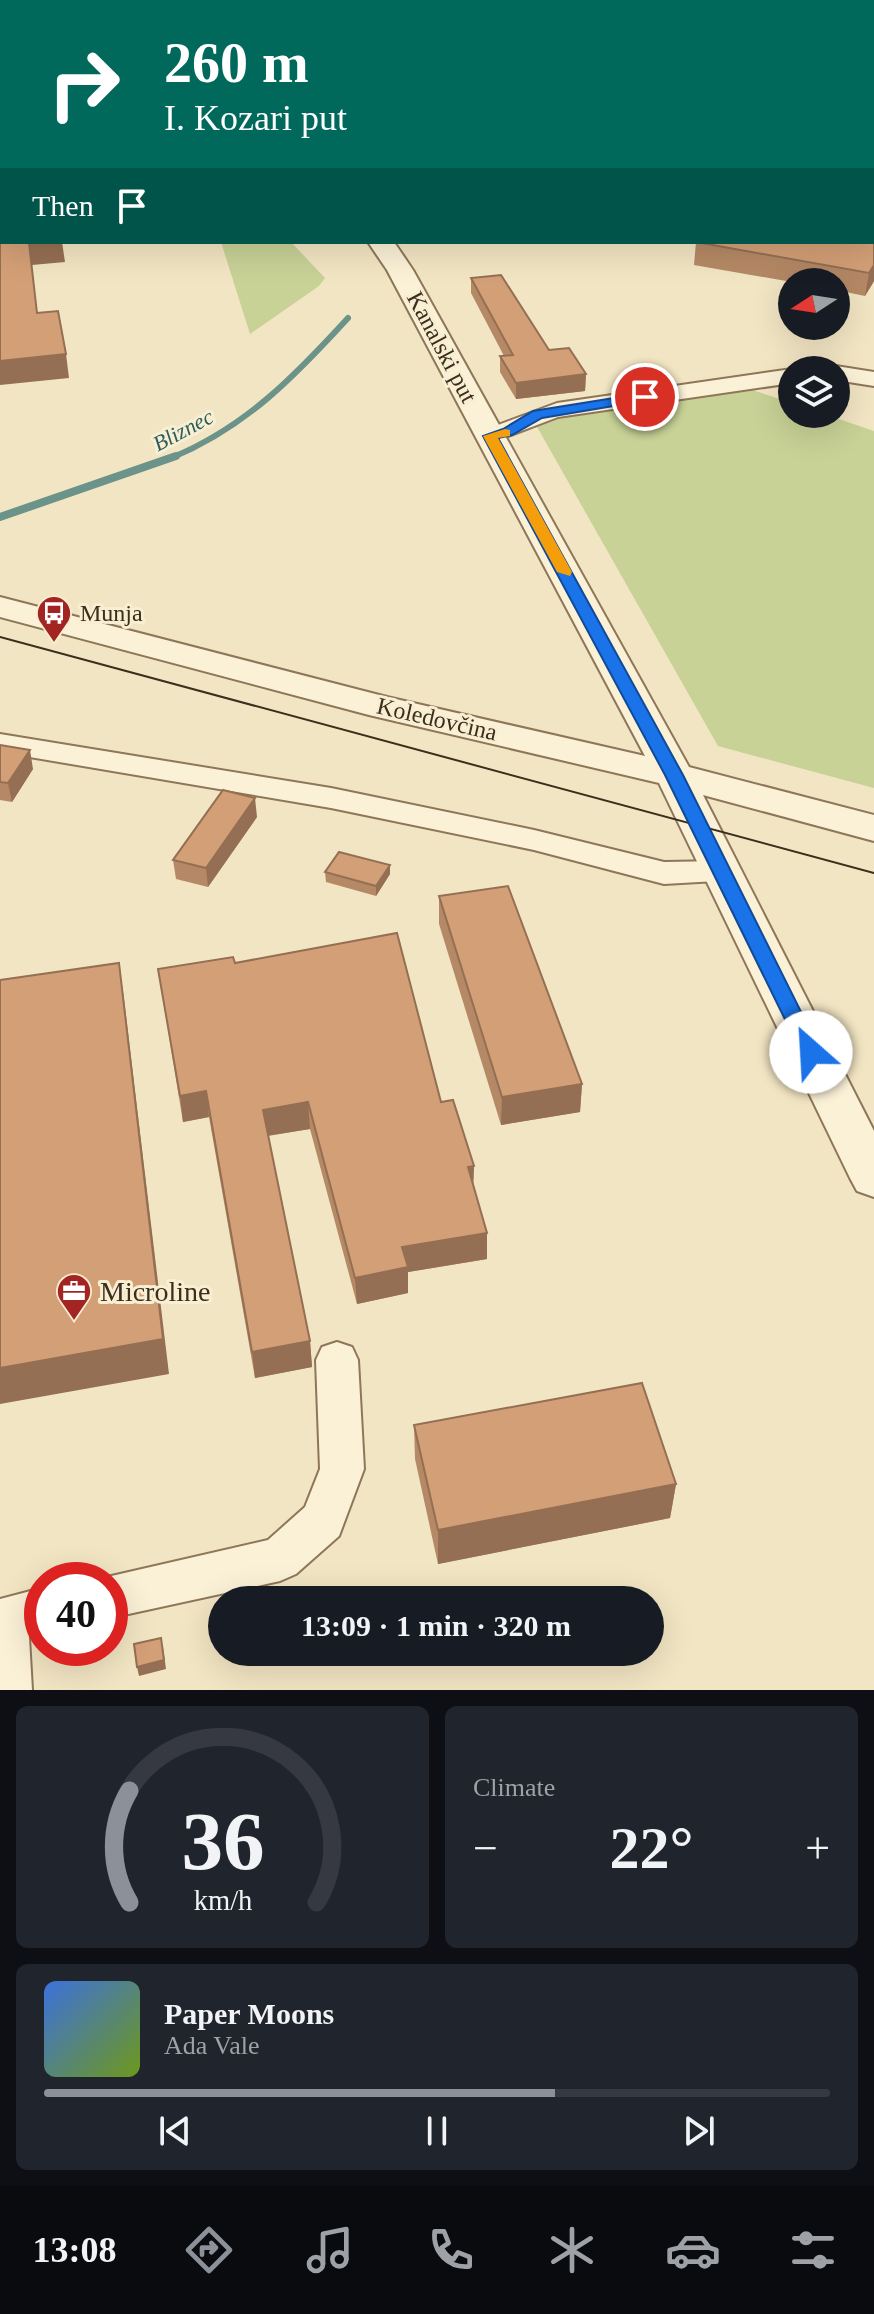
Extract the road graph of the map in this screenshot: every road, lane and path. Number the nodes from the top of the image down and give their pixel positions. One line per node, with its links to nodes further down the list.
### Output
1 (382, 244): 5 (street, Kanalski put)
2 (850, 375): 4 (street)
3 (778, 378): 5 (street)
4 (874, 379)
5 (490, 436): 8 (street, Kanalski put)
6 (0, 607): 8 (street, Koledovčina)
7 (0, 743): 10 (street)
8 (674, 775): 9 (street, Koledovčina); 10 (street, Kanalski put)
9 (874, 828)
10 (722, 872): 11 (street, Kanalski put)
11 (874, 1178)
12 (337, 1360): 13 (street)
13 (128, 1592)
14 (16, 1618): 15 (street)
15 (8, 1690)

